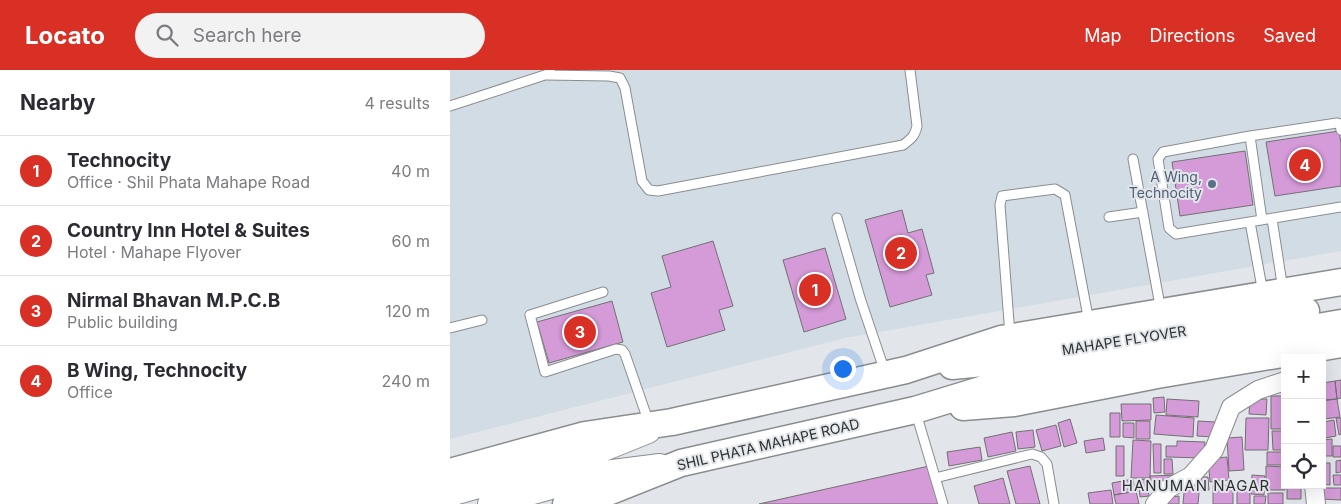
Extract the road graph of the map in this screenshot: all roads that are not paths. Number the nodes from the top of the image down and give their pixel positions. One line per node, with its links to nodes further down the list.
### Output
1 (558, 70): 3 (lane)
2 (910, 70): 3 (lane)
3 (546, 75): 4 (lane)
4 (450, 106)
5 (1341, 130): 6 (lane)
6 (1250, 136): 13 (lane); 14 (lane)
7 (1133, 159): 9 (lane)
8 (1341, 207): 12 (lane)
9 (1143, 212): 10 (lane); 19 (lane)
10 (1109, 217)
11 (837, 218): 26 (lane)
12 (1272, 219): 13 (lane); 17 (lane)
13 (1262, 220): 14 (lane)
14 (1250, 222): 17 (lane)
15 (1341, 282): 17 (main road)
16 (603, 292): 30 (lane)
17 (1274, 294): 19 (main road)
18 (1341, 305): 27 (main road, MAHAPE FLYOVER)
19 (1161, 313): 22 (main road)
20 (482, 320): 23 (lane)
21 (1341, 323): 27 (main road, MAHAPE FLYOVER)
22 (1089, 325): 24 (main road); 24 (lane)
23 (450, 328)
24 (1011, 338): 26 (main road)
25 (1341, 344): 29 (main road)
26 (896, 372): 27 (main road, MAHAPE FLYOVER); 30 (main road)
27 (995, 374): 29 (main road, MAHAPE FLYOVER)
28 (1281, 382): 41 (street)
29 (915, 410): 31 (main road, SHIL PHATA MAHAPE ROAD); 34 (lane)
30 (661, 424): 32 (main road); 33 (main road)
31 (681, 463): 32 (main road); 38 (main road, SHIL PHATA MAHAPE ROAD)
32 (594, 464): 36 (main road); 37 (main road)
33 (450, 472)
34 (935, 478): 39 (lane); 40 (lane)
35 (1314, 489): 42 (street)
36 (450, 494)
37 (490, 504)
38 (566, 504)
39 (943, 504)
40 (1054, 504)
41 (1154, 504)
42 (1316, 504)

